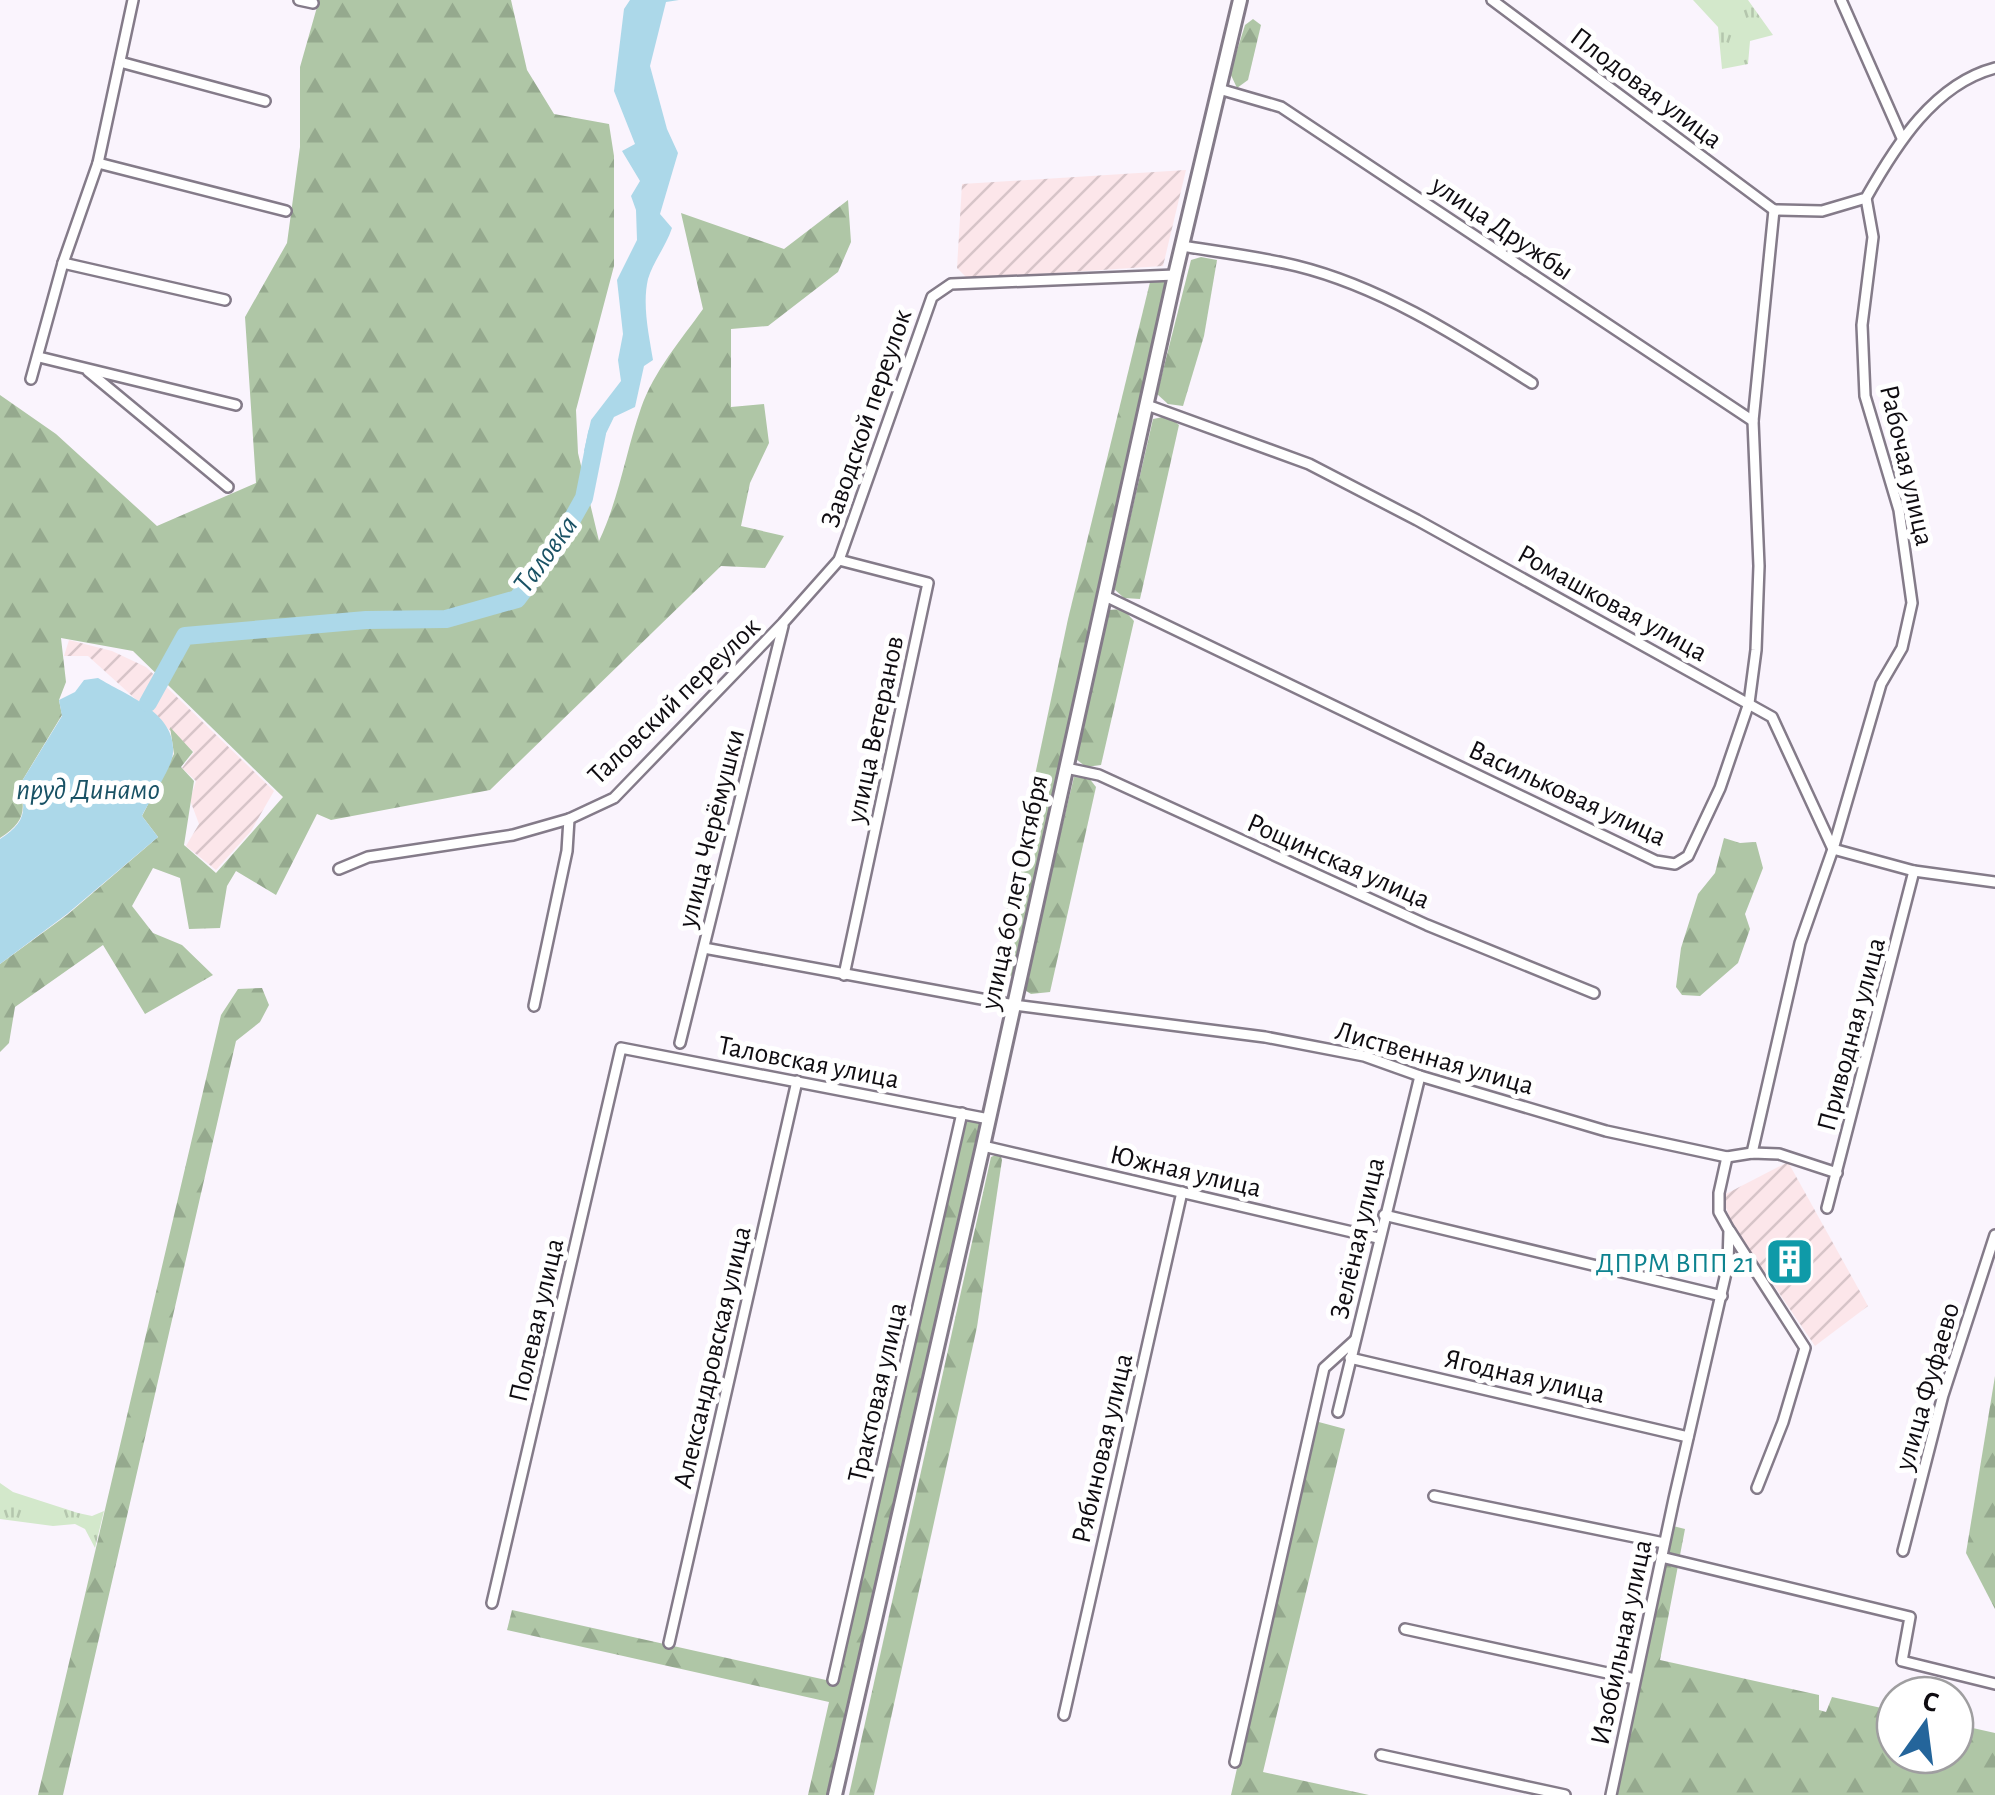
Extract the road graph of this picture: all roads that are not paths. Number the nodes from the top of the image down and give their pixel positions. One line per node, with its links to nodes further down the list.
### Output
1 (133, 0): 7 (street)
2 (299, 0): 6 (street)
3 (1240, 0): 9 (street, улица 60 лет Октября)
4 (1492, 0): 14 (street, Плодовая улица)
5 (1841, 0): 11 (street)
6 (313, 3)
7 (120, 62): 10 (street); 12 (street)
8 (1995, 68): 11 (street)
9 (1219, 89): 16 (street, улица 60 лет Октября); 26 (street, улица Дружбы)
10 (265, 101)
11 (1902, 138): 13 (street)
12 (98, 163): 15 (street); 17 (street)
13 (1866, 198): 14 (street); 34 (street, Рабочая улица)
14 (1774, 210): 26 (street, Васильковая улица)
15 (286, 211)
16 (1182, 246): 18 (street, улица 60 лет Октября); 23 (street)
17 (63, 263): 19 (street); 20 (street)
18 (1175, 275): 25 (street, улица 60 лет Октября); 28 (street, Заводской переулок)
19 (226, 300)
20 (39, 357): 21 (street); 22 (street)
21 (86, 369): 24 (street); 27 (street)
22 (31, 379)
23 (1532, 383)
24 (236, 404)
25 (1147, 405): 29 (street, улица 60 лет Октября); 31 (street, Ромашковая улица)
26 (1753, 420): 31 (street, Васильковая улица)
27 (228, 487)
28 (839, 560): 30 (street, Таловский переулок); 39 (street, улица Ветеранов)
29 (1105, 596): 31 (street, Васильковая улица); 32 (street, улица 60 лет Октября)
30 (783, 623): 33 (street, Таловский переулок); 38 (street, улица Черёмушки)
31 (1749, 702): 34 (street, Ромашковая улица)
32 (1066, 768): 40 (street, Рощинская улица); 41 (street, улица 60 лет Октября)
33 (570, 818): 35 (street, Таловский переулок); 42 (street)
34 (1833, 850): 36 (street); 50 (street, Рабочая улица)
35 (338, 869)
36 (1914, 871): 37 (street); 52 (street, Приводная улица)
37 (1995, 882)
38 (704, 948): 39 (street, Лиственная улица); 43 (street, улица Черёмушки)
39 (844, 975): 41 (street, Лиственная улица)
40 (1594, 993)
41 (1014, 1005): 45 (street, Лиственная улица); 48 (street, улица 60 лет Октября)
42 (534, 1006)
43 (680, 1043)
44 (621, 1048): 46 (street, Таловская улица); 69 (street, Полевая улица)
45 (1420, 1076): 51 (street, Лиственная улица); 55 (street, Зелёная улица)
46 (796, 1081): 47 (street, Таловская улица); 71 (street, Александровская улица)
47 (962, 1114): 48 (street, Таловская улица); 72 (street, Трактовая улица)
48 (989, 1119): 49 (street, улица 60 лет Октября)
49 (983, 1146): 53 (street, Южная улица); 78 (street, улица 60 лет Октября)
50 (1752, 1152): 51 (street, Лиственная улица); 52 (street, Лиственная улица)
51 (1727, 1157): 56 (street)
52 (1838, 1172): 54 (street, Приводная улица)
53 (1182, 1192): 58 (street, Южная улица); 75 (street, Рябиновая улица)
54 (1827, 1208)
55 (1384, 1215): 58 (street, Зелёная улица); 59 (street)
56 (1729, 1230): 59 (street, Изобильная улица); 64 (street)
57 (1995, 1235): 67 (street, улица Фуфаево)
58 (1378, 1238): 60 (street, Зелёная улица)
59 (1722, 1296): 63 (street, Изобильная улица)
60 (1355, 1340): 61 (street, Зелёная улица); 77 (street)
61 (1350, 1358): 62 (street, Зелёная улица); 63 (street, Ягодная улица)
62 (1338, 1412)
63 (1688, 1437): 66 (street, Изобильная улица)
64 (1757, 1488)
65 (1434, 1496): 66 (street)
66 (1664, 1543): 68 (street, Изобильная улица)
67 (1903, 1552)
68 (1661, 1557): 73 (street, Изобильная улица); 74 (street)
69 (492, 1602)
70 (1405, 1628): 73 (street)
71 (669, 1643)
72 (834, 1680)
73 (1636, 1680): 80 (street, Изобильная улица)
74 (1995, 1684)
75 (1064, 1715)
76 (1382, 1756): 79 (street)
77 (1235, 1762)
78 (835, 1795)
79 (1565, 1795)
80 (1611, 1795)

